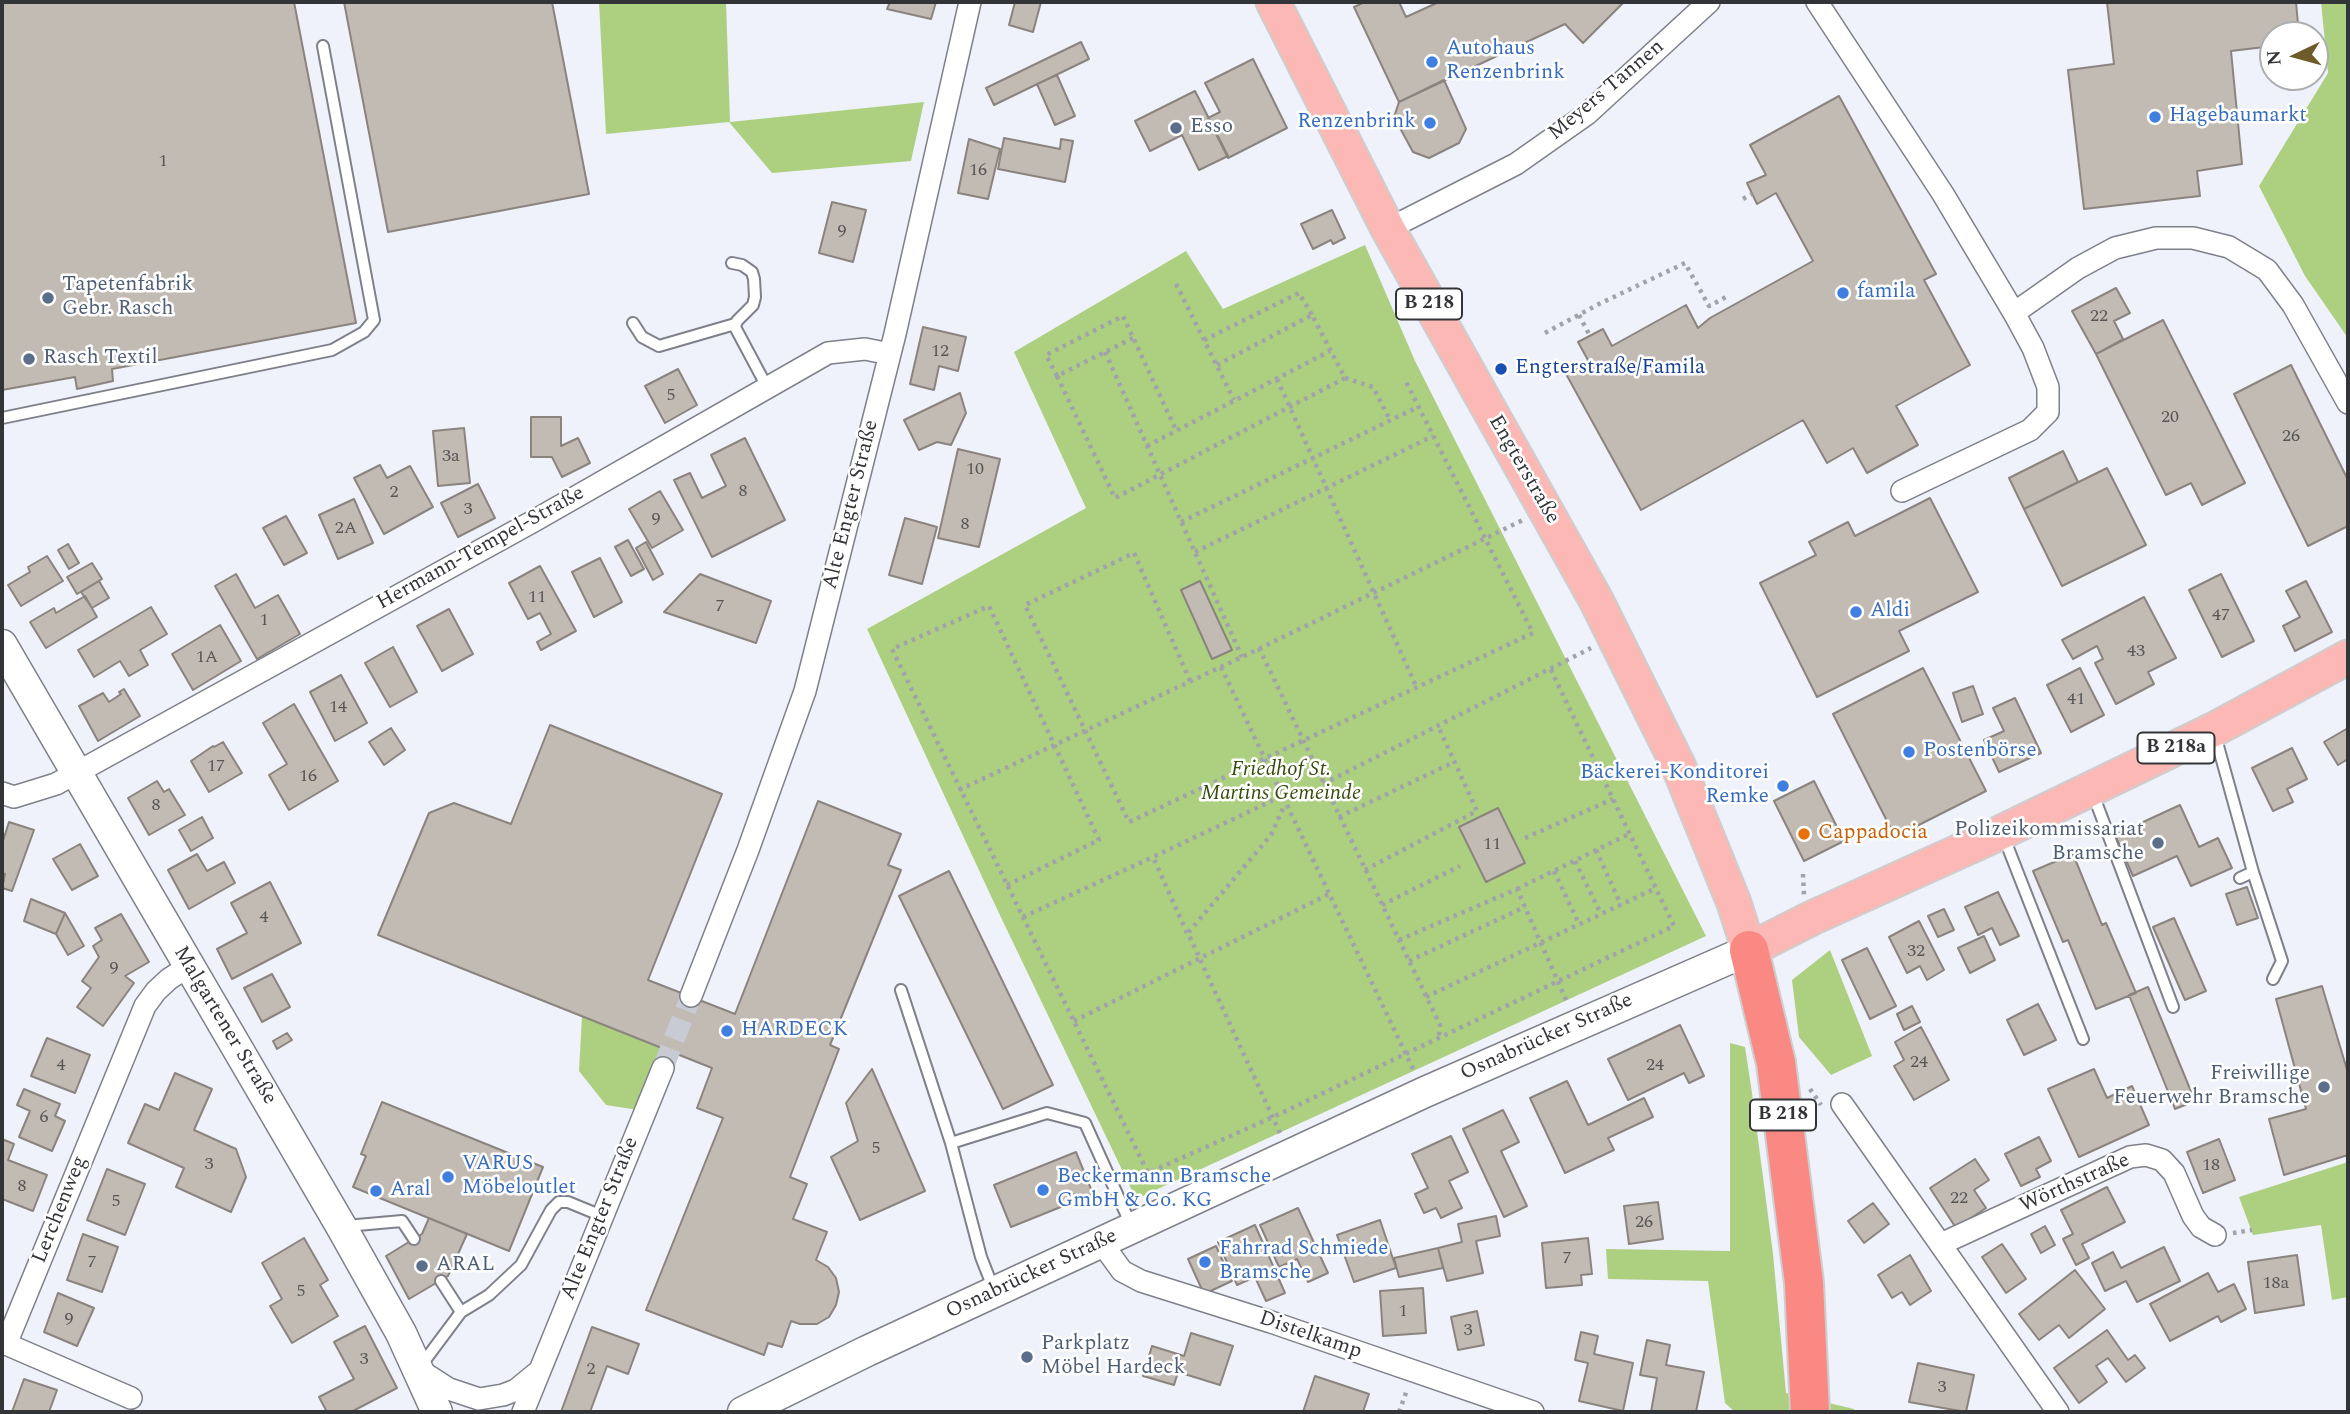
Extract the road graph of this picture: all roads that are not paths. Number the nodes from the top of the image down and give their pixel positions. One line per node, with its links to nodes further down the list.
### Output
1 (970, 2): 11 (street, Alte Engter Straße)
2 (1273, 2): 6 (main road, Engterstraße / B 218)
3 (1709, 2): 6 (street, Meyers Tannen)
4 (1817, 2): 8 (street)
5 (323, 46): 14 (lane)
6 (1388, 229): 25 (main road, Engterstraße / B 218)
7 (732, 263): 10 (lane)
8 (2014, 313): 13 (street); 15 (street)
9 (634, 323): 10 (lane)
10 (735, 324): 12 (lane)
11 (890, 354): 12 (street, Hermann-Tempel-Straße); 29 (street, Alte Engter Straße)
12 (767, 387): 19 (street, Hermann-Tempel-Straße)
13 (2348, 403)
14 (2, 418)
15 (1902, 491)
16 (2, 645): 19 (main road, Malgartener Straße)
17 (2348, 657): 18 (main road, Osnabrücker Straße / B 218a)
18 (2213, 730): 20 (main road, Osnabrücker Straße / B 218a); 23 (lane)
19 (77, 773): 21 (street, Hermann-Tempel-Straße); 26 (main road, Malgartener Straße)
20 (2091, 788): 22 (main road, Osnabrücker Straße / B 218a); 30 (lane)
21 (2, 793)
22 (2001, 832): 25 (main road, Osnabrücker Straße / B 218a); 31 (lane)
23 (2253, 872): 24 (lane); 27 (lane)
24 (2240, 878)
25 (1749, 950): 37 (main road, Osnabrücker Straße); 52 (highway, B 218)
26 (189, 966): 36 (main road, Malgartener Straße); 47 (street, Lerchenweg)
27 (2273, 979)
28 (901, 990): 34 (lane)
29 (691, 996)
30 (2173, 1007)
31 (2083, 1039)
32 (663, 1068): 35 (street, Alte Engter Straße)
33 (1835, 1110): 41 (street)
34 (951, 1143): 37 (lane); 43 (lane)
35 (602, 1216): 44 (lane); 46 (street, Alte Engter Straße)
36 (341, 1226): 39 (lane); 45 (main road, Malgartener Straße)
37 (1132, 1228): 40 (main road, Osnabrücker Straße)
38 (2215, 1236): 41 (street, Wörthstraße)
39 (414, 1239)
40 (1101, 1242): 43 (main road, Osnabrücker Straße); 51 (street, Distelkamp)
41 (1941, 1244): 53 (street)
42 (440, 1281): 44 (lane)
43 (995, 1292): 50 (main road, Osnabrücker Straße)
44 (461, 1312): 45 (lane)
45 (418, 1369): 46 (street); 48 (main road, Malgartener Straße)
46 (540, 1370): 49 (street, Alte Engter Straße)
47 (131, 1398)
48 (437, 1412)
49 (523, 1412)
50 (743, 1412)
51 (1533, 1412)
52 (1810, 1412)
53 (2058, 1412)

